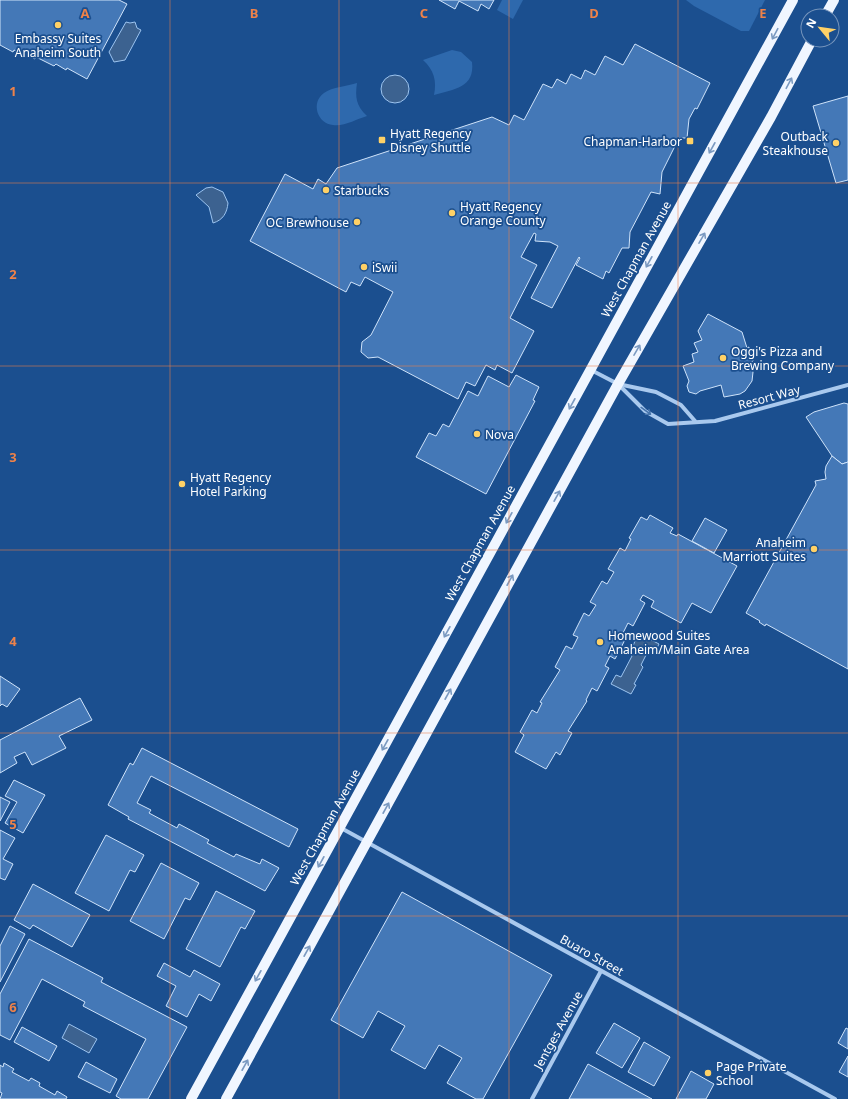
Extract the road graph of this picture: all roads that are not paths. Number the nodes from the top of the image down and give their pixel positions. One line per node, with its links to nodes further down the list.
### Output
1 (793, 0): 3 (main road, West Chapman Avenue, one-way to 3)
2 (808, 48): 4 (main road, one-way to 2)
3 (591, 370): 4 (street, Resort Way); 7 (main road, West Chapman Avenue, one-way to 7)
4 (618, 384): 6 (street, Resort Way); 6 (street, Resort Way, one-way to 6); 8 (main road, one-way to 4)
5 (848, 385): 6 (street, Resort Way)
6 (695, 422)
7 (340, 828): 8 (street, Buaro Street); 10 (main road, West Chapman Avenue, one-way to 10)
8 (367, 842): 9 (street, Buaro Street); 11 (main road, one-way to 8)
9 (601, 971): 12 (street, Jentges Avenue); 13 (street, Buaro Street)
10 (191, 1099)
11 (226, 1099)
12 (532, 1099)
13 (835, 1099)

